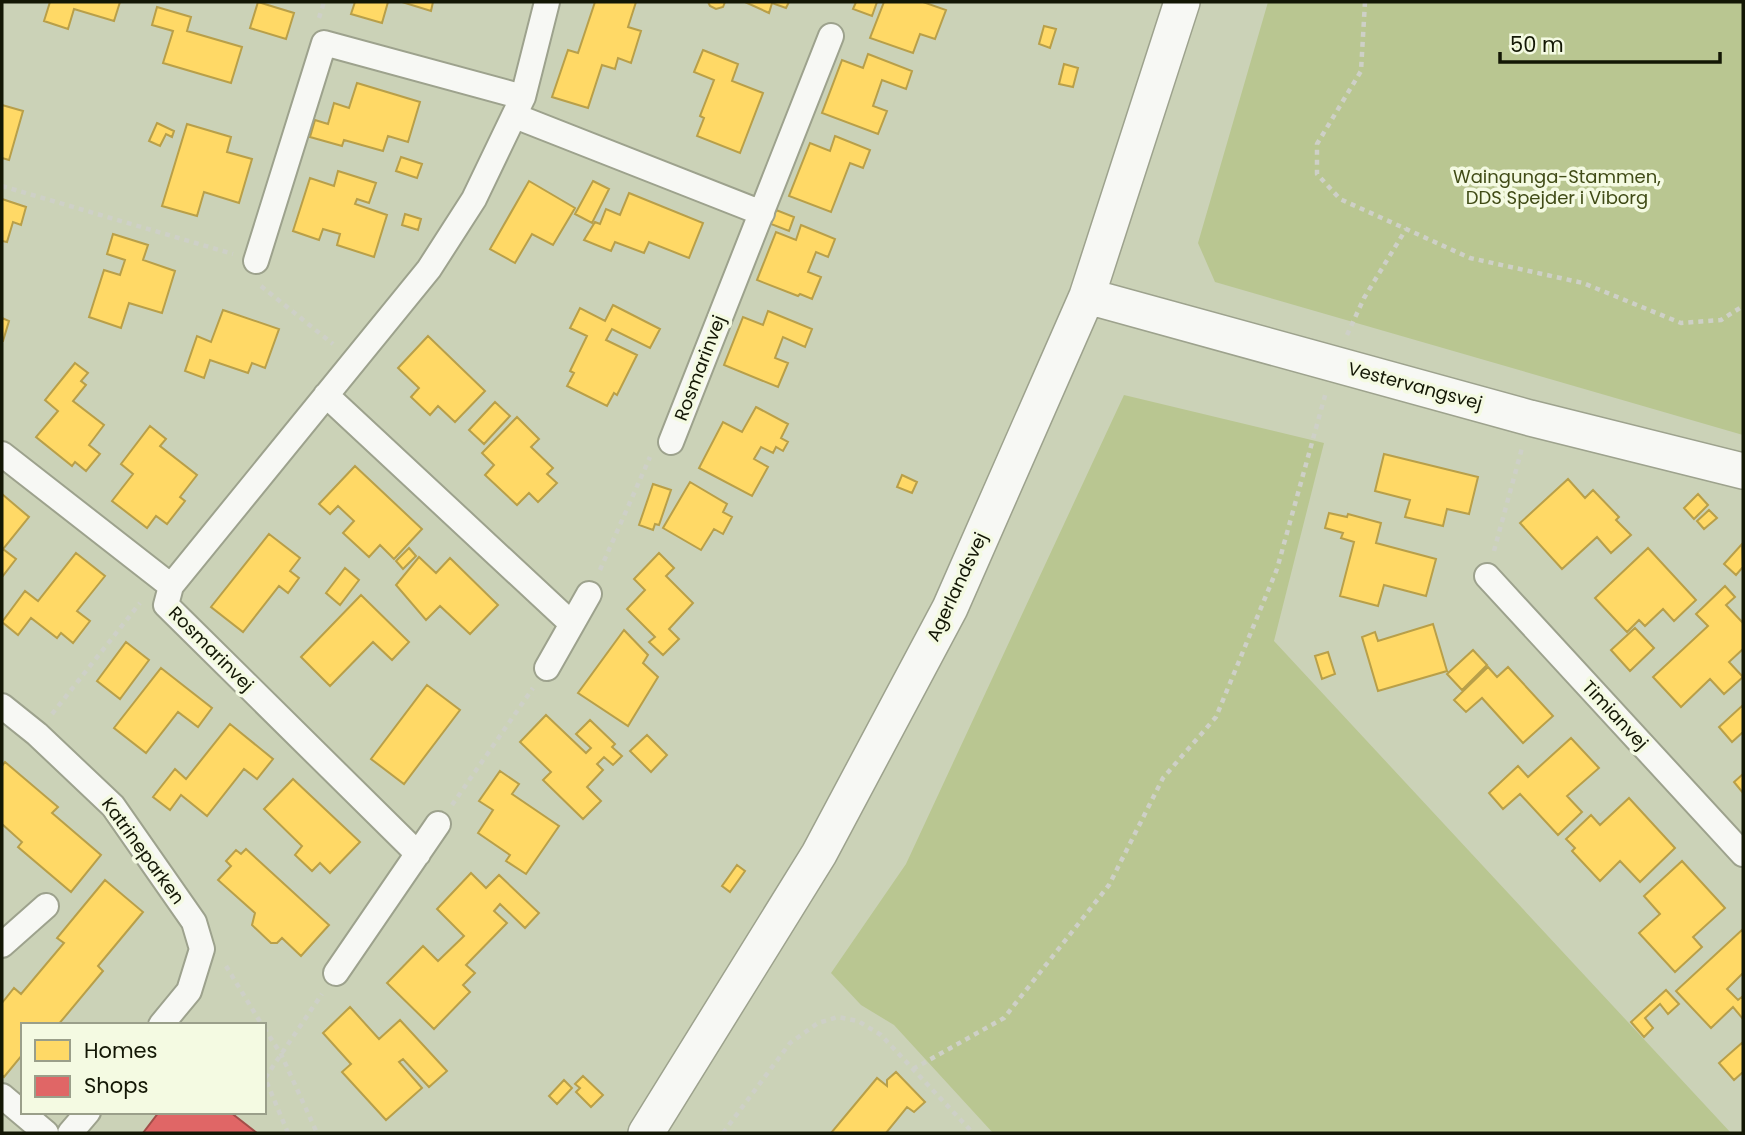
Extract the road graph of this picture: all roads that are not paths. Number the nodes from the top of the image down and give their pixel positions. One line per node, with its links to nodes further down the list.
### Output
1 (547, 2): 4 (street, Rosmarinvej)
2 (1182, 2): 7 (street, Agerlandsvej)
3 (831, 36): 5 (street, Rosmarinvej)
4 (519, 106): 5 (street); 6 (street); 8 (street, Rosmarinvej)
5 (762, 213): 9 (street, Rosmarinvej)
6 (256, 261)
7 (1087, 296): 11 (street, Vestervangsvej); 31 (street, Agerlandsvej)
8 (326, 395): 13 (street, Rosmarinvej); 15 (street)
9 (671, 442)
10 (2, 454): 13 (street)
11 (1743, 471)
12 (1487, 576): 19 (street, Timianvej)
13 (165, 582): 20 (street, Rosmarinvej)
14 (589, 594): 15 (street)
15 (572, 624): 16 (street)
16 (547, 668)
17 (2, 706): 24 (street, Katrineparken)
18 (438, 824): 20 (street)
19 (1743, 853)
20 (418, 854): 23 (street)
21 (46, 906): 22 (street)
22 (2, 945)
23 (337, 973)
24 (163, 1023)
25 (2, 1096): 26 (street)
26 (21, 1112)
27 (23, 1114): 29 (street)
28 (86, 1114): 30 (street)
29 (46, 1133)
30 (70, 1133)
31 (646, 1133)

